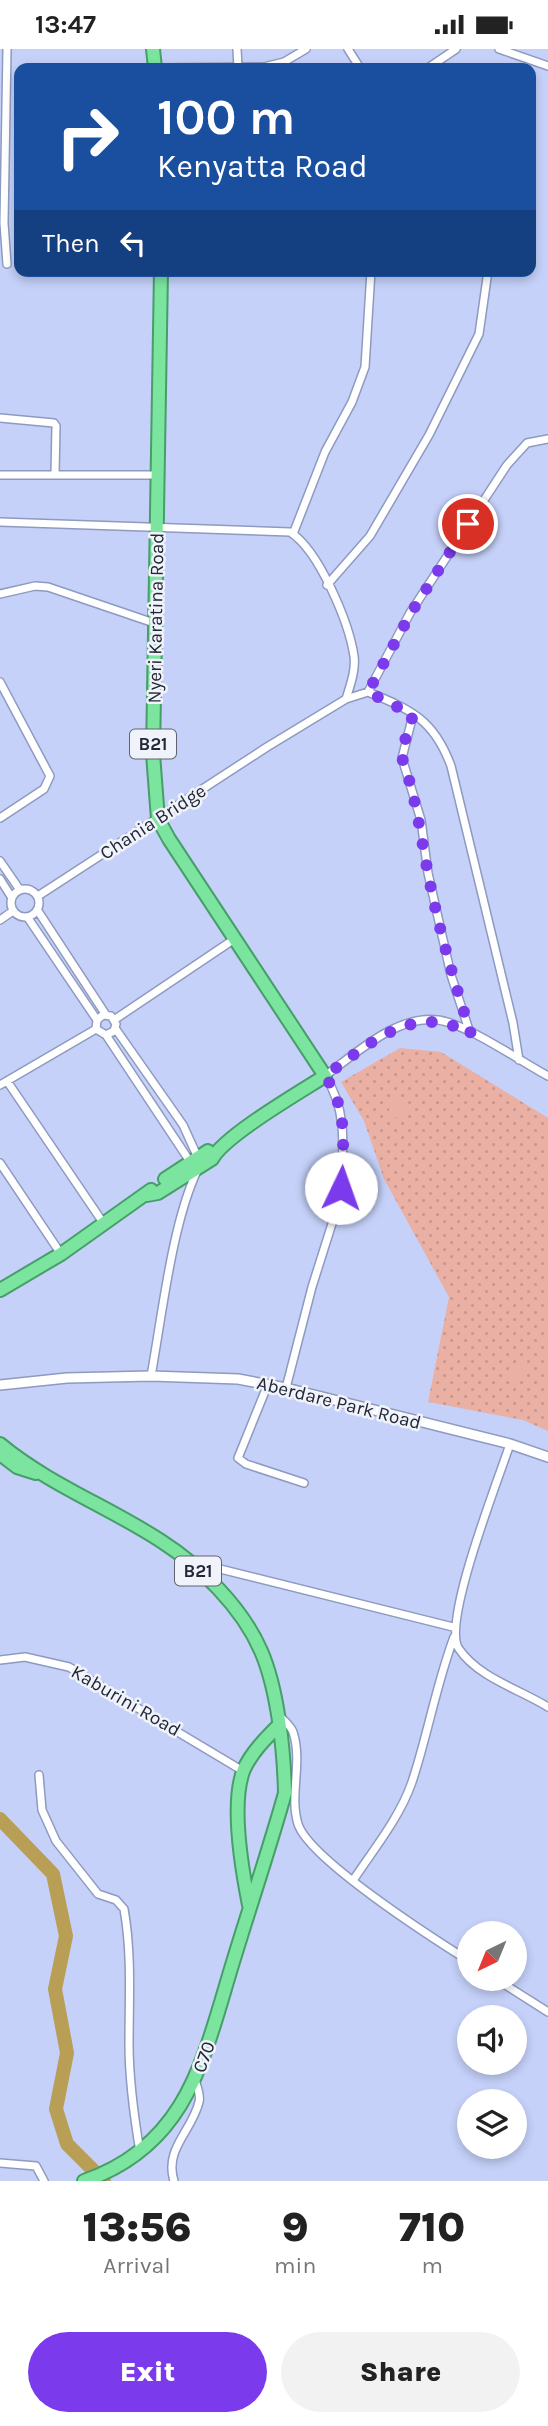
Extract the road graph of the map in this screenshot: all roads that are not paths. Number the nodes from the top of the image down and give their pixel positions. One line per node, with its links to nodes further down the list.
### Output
1 (7, 49): 8 (street)
2 (456, 49): 6 (street)
3 (499, 49): 7 (street)
4 (303, 50): 5 (street)
5 (280, 63)
6 (435, 63)
7 (548, 66)
8 (7, 264)
9 (161, 277): 16 (highway, Nyeri Karatina Road / B21)
10 (370, 277): 19 (street)
11 (488, 277): 20 (street)
12 (0, 418): 14 (street)
13 (548, 439): 24 (street)
14 (55, 474): 15 (street); 16 (street)
15 (0, 475)
16 (155, 475): 18 (highway, Nyeri Karatina Road / B21)
17 (0, 521): 18 (street)
18 (158, 527): 19 (street); 22 (highway, Nyeri Karatina Road / B21)
19 (293, 534): 20 (street)
20 (327, 585): 25 (street)
21 (0, 594): 22 (street)
22 (154, 623): 28 (highway, Nyeri Karatina Road / B21)
23 (0, 682): 27 (street)
24 (368, 692): 25 (street, Chania Bridge); 26 (street)
25 (346, 699): 28 (street, Chania Bridge)
26 (413, 715): 43 (street); 45 (street)
27 (0, 818)
28 (158, 819): 32 (street, Chania Bridge); 38 (highway, Nyeri Karatina Road / B21)
29 (0, 860): 31 (street)
30 (0, 879): 33 (street)
31 (20, 890): 32 (street); 33 (street)
32 (38, 896): 35 (street)
33 (12, 898): 34 (street)
34 (13, 911): 36 (street); 37 (street)
35 (38, 911): 36 (street); 39 (street)
36 (28, 918): 40 (street)
37 (0, 920)
38 (233, 940): 41 (street); 46 (highway, Nyeri Karatina Road / B21)
39 (106, 1015): 40 (street); 41 (street)
40 (97, 1020): 42 (street)
41 (115, 1024): 44 (street); 50 (street)
42 (96, 1029): 44 (street); 48 (street)
43 (471, 1034): 45 (street); 46 (street)
44 (106, 1035): 50 (street)
45 (519, 1061): 47 (street)
46 (325, 1076): 50 (highway); 51 (street)
47 (548, 1076)
48 (3, 1083): 53 (street)
49 (0, 1163): 54 (street)
50 (194, 1168): 53 (highway); 56 (street)
51 (341, 1188)
52 (336, 1211): 59 (street)
53 (104, 1224): 54 (highway)
54 (61, 1254): 55 (highway)
55 (0, 1290)
56 (151, 1375): 57 (street, Aberdare Park Road); 58 (street, Aberdare Park Road)
57 (268, 1384): 59 (street, Aberdare Park Road); 65 (street)
58 (0, 1385)
59 (286, 1388): 61 (street, Aberdare Park Road)
60 (0, 1444): 64 (highway, B21)
61 (510, 1444): 63 (street, Aberdare Park Road); 67 (street)
62 (0, 1453): 64 (highway, B21)
63 (548, 1457)
64 (47, 1476): 66 (highway, B21)
65 (304, 1483)
66 (188, 1562): 67 (street); 71 (highway, B21)
67 (453, 1627): 68 (street)
68 (454, 1636): 70 (street); 75 (street)
69 (0, 1660): 73 (street, Kaburini Road)
70 (548, 1707)
71 (277, 1710): 72 (highway, B21); 75 (street)
72 (278, 1726): 73 (highway, B21); 76 (highway, B21)
73 (243, 1771): 76 (highway, B21)
74 (39, 1775): 81 (street)
75 (354, 1879): 77 (street)
76 (250, 1909): 80 (highway, C70 / B21)
77 (457, 1952)
78 (515, 1991): 79 (street)
79 (548, 2012)
80 (195, 2080): 81 (highway, C70 / B21); 85 (street)
81 (140, 2153): 84 (highway, C70 / B21)
82 (0, 2163): 83 (street)
83 (44, 2181)
84 (84, 2181)
85 (174, 2181)

